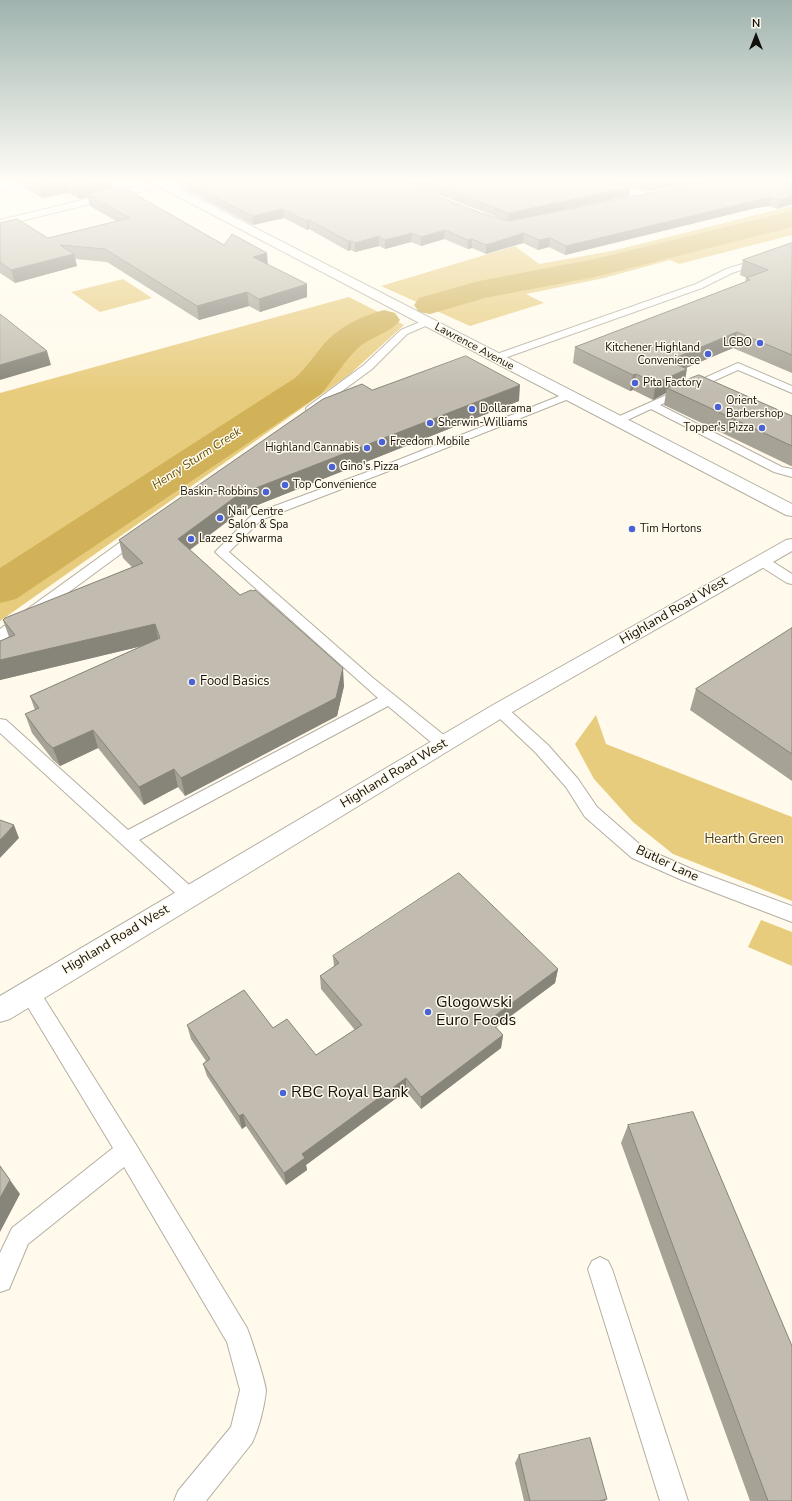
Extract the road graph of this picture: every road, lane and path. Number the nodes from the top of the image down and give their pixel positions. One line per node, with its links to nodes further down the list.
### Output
1 (292, 252): 3 (street, Lawrence Avenue)
2 (789, 252): 4 (lane)
3 (427, 322): 4 (street, Lawrence Avenue); 10 (lane)
4 (495, 358): 8 (street, Lawrence Avenue)
5 (709, 379): 6 (lane); 7 (lane); 9 (lane)
6 (723, 386)
7 (792, 390)
8 (567, 396): 11 (street, Lawrence Avenue); 19 (lane)
9 (652, 405): 11 (lane); 12 (lane)
10 (299, 418)
11 (617, 421): 13 (street, Lawrence Avenue)
12 (792, 473)
13 (792, 511)
14 (147, 529): 18 (lane)
15 (792, 544): 16 (street, Highland Road West)
16 (762, 561): 17 (lane); 20 (street, Highland Road West)
17 (792, 580)
18 (0, 636)
19 (389, 699): 22 (lane); 23 (lane)
20 (500, 710): 22 (street, Highland Road West); 25 (lane, Butler Lane)
21 (0, 724): 23 (lane)
22 (444, 744): 24 (street, Highland Road West)
23 (127, 838): 24 (lane)
24 (190, 896): 26 (street, Highland Road West)
25 (792, 914)
26 (30, 993): 27 (street, Highland Road West); 28 (lane)
27 (0, 1010)
28 (127, 1151): 30 (lane); 31 (lane)
29 (600, 1269): 32 (lane)
30 (0, 1280)
31 (188, 1501)
32 (674, 1501)

